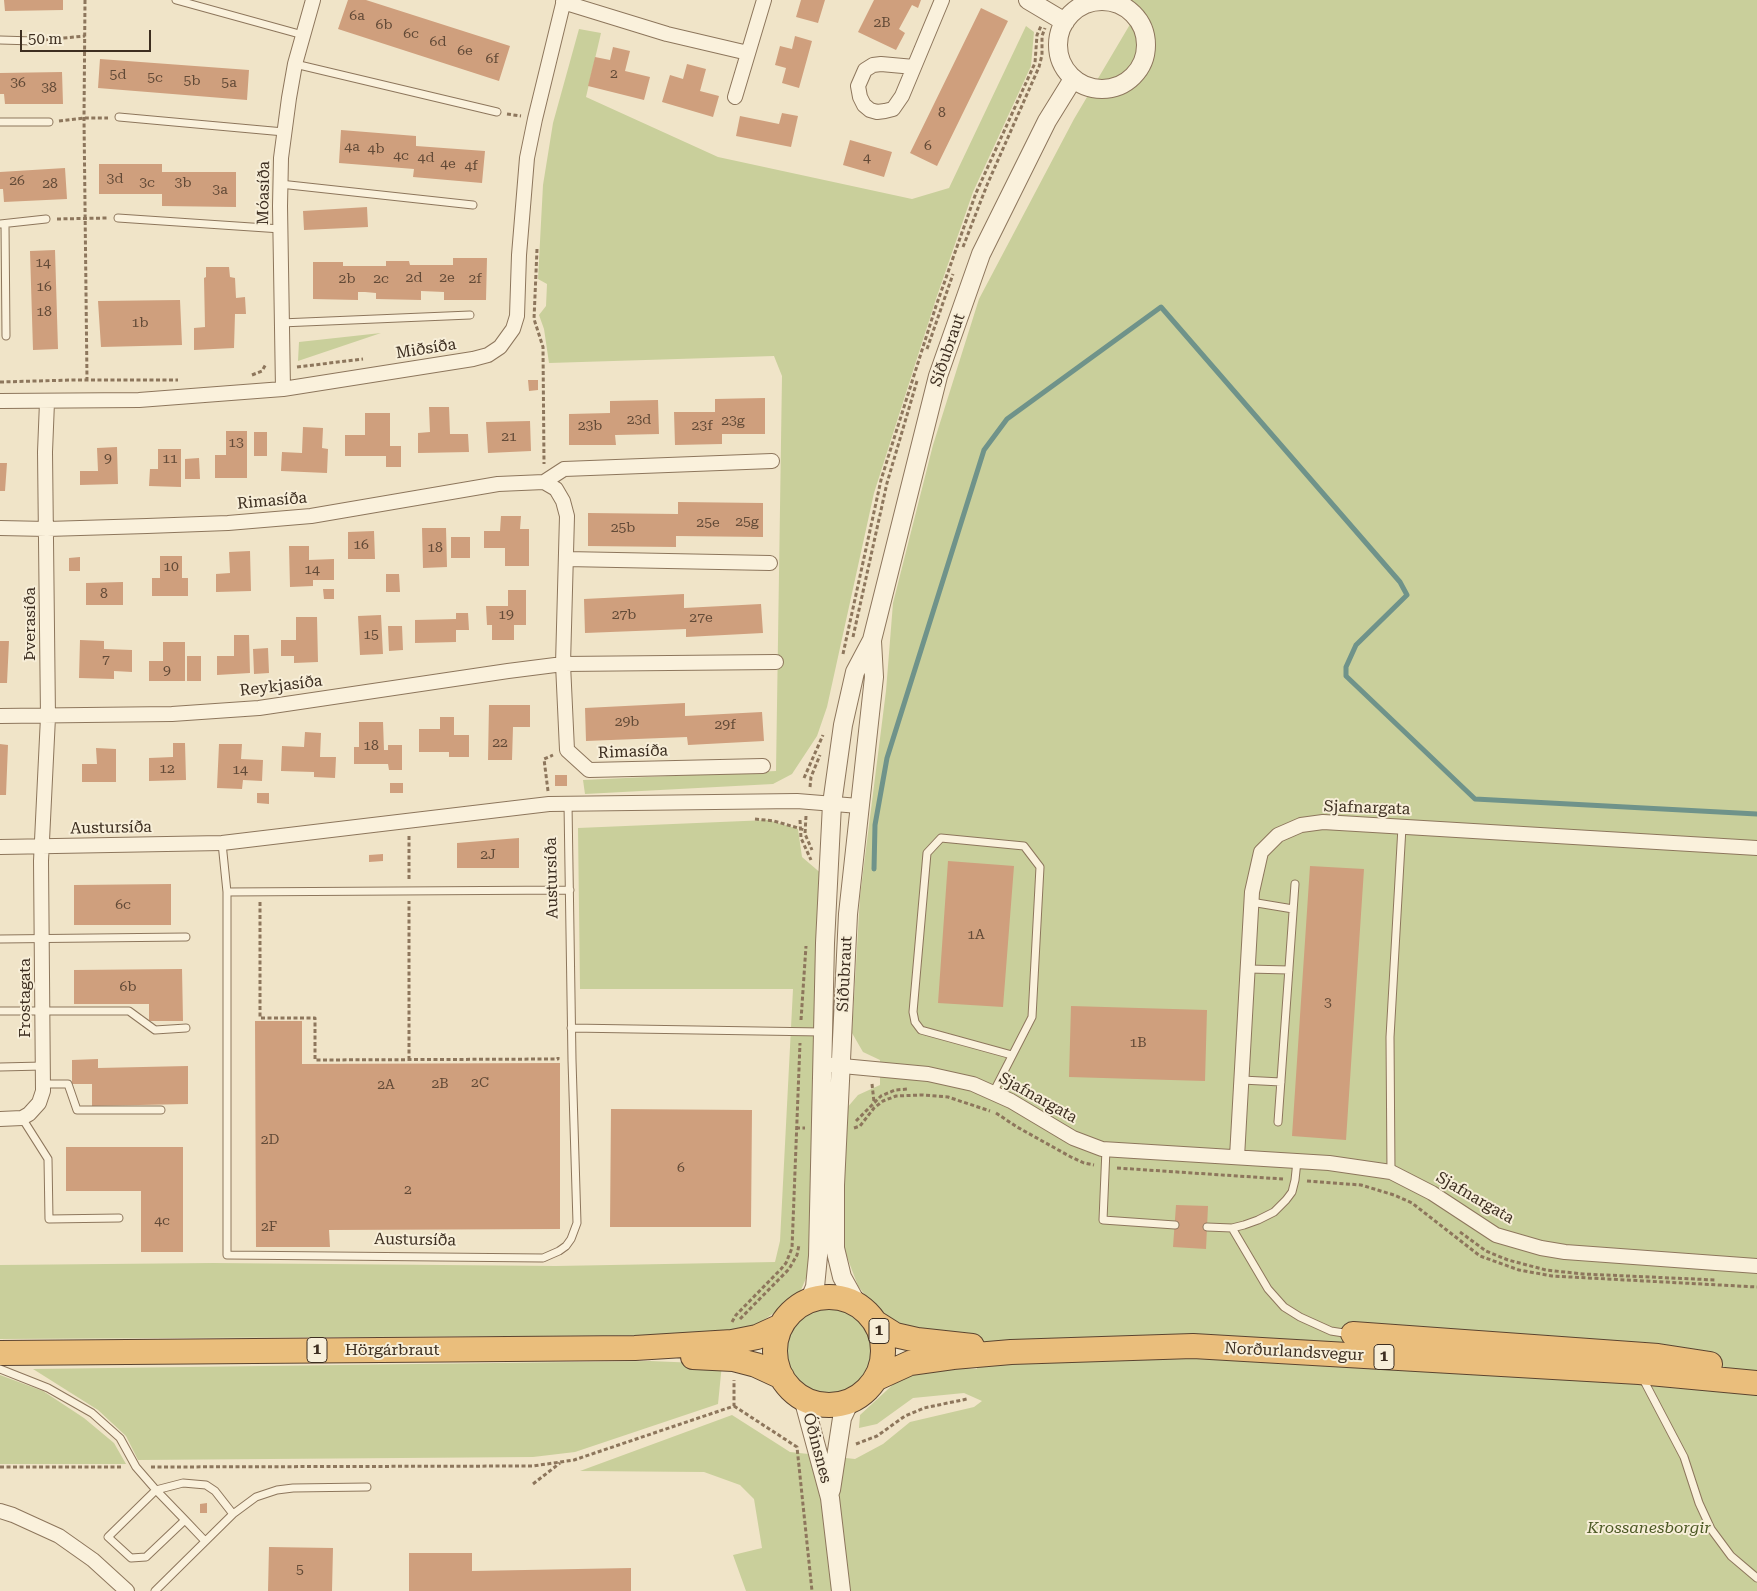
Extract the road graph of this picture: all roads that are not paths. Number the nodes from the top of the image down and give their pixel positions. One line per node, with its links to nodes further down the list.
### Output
1 (176, 0): 9 (lane)
2 (314, 0): 9 (street, Móasíða)
3 (764, 0): 12 (street)
4 (942, 0): 14 (street)
5 (1028, 0): 8 (street)
6 (563, 1): 12 (street); 31 (street, Miðsíða)
7 (1123, 2): 8 (street); 15 (street)
8 (1065, 22): 15 (street)
9 (303, 34): 13 (street, Móasíða)
10 (0, 40): 11 (lane)
11 (34, 41)
12 (748, 53): 16 (street)
13 (296, 64): 17 (lane); 21 (street, Móasíða)
14 (914, 67)
15 (1073, 79): 40 (street, Síðubraut)
16 (735, 98)
17 (497, 112)
18 (119, 117): 21 (lane)
19 (0, 122): 20 (lane)
20 (49, 122)
21 (284, 132): 22 (street, Móasíða)
22 (280, 184): 23 (lane); 27 (street, Móasíða)
23 (473, 205)
24 (118, 218): 27 (lane)
25 (46, 219): 26 (lane)
26 (3, 224): 30 (lane)
27 (281, 229): 29 (street, Móasíða)
28 (470, 315): 29 (lane)
29 (281, 323): 31 (street, Móasíða)
30 (6, 336)
31 (283, 389): 33 (street, Miðsíða)
32 (0, 401): 33 (street, Miðsíða)
33 (47, 402): 37 (street, Þverasíða)
34 (772, 461): 35 (street, Rimasíða)
35 (544, 482): 37 (street, Rimasíða); 38 (street)
36 (0, 528): 37 (street, Rimasíða)
37 (47, 529): 44 (street, Þverasíða)
38 (566, 559): 39 (street); 42 (street)
39 (770, 563)
40 (872, 640): 47 (street, Síðubraut); 48 (street, Síðubraut)
41 (776, 662): 42 (street)
42 (564, 664): 44 (street, Reykjasíða); 45 (street, Rimasíða)
43 (0, 716): 44 (street, Reykjasíða)
44 (48, 717): 52 (street, Þverasíða)
45 (763, 766)
46 (568, 804): 47 (street, Austursíða); 50 (street, Austursíða); 55 (lane, Austursíða)
47 (832, 804): 48 (street, Austursíða); 68 (street, Síðubraut)
48 (859, 806): 72 (street, Síðubraut)
49 (1402, 827): 53 (street, Sjafnargata); 57 (street, Sjafnargata); 85 (lane)
50 (222, 843): 52 (street, Austursíða); 56 (lane, Austursíða)
51 (0, 847): 52 (street, Austursíða)
52 (42, 847): 60 (street, Frostagata)
53 (1757, 848)
54 (1295, 884): 58 (lane)
55 (570, 890): 56 (lane); 67 (lane, Austursíða)
56 (227, 892): 67 (lane, Austursíða)
57 (1251, 902): 58 (lane); 62 (street, Sjafnargata)
58 (1293, 909): 63 (lane)
59 (186, 937): 60 (lane)
60 (42, 938): 61 (lane); 65 (street, Frostagata)
61 (0, 939)
62 (1248, 969): 63 (lane); 74 (street, Sjafnargata)
63 (1289, 970): 75 (lane)
64 (0, 1011): 65 (lane)
65 (42, 1011): 66 (lane); 71 (street, Frostagata)
66 (186, 1028)
67 (571, 1028): 68 (lane)
68 (822, 1032): 70 (street, Síðubraut)
69 (1012, 1055): 69 (lane); 77 (lane)
70 (822, 1064): 72 (street, Sjafnargata); 91 (street, Síðubraut)
71 (43, 1066): 73 (lane); 76 (street, Frostagata)
72 (841, 1066): 77 (street, Sjafnargata); 92 (street, Síðubraut)
73 (0, 1067)
74 (1242, 1080): 75 (lane); 82 (street, Sjafnargata)
75 (1280, 1082): 81 (lane)
76 (43, 1084): 78 (lane); 79 (street, Frostagata)
77 (993, 1093): 83 (street, Sjafnargata)
78 (161, 1110)
79 (22, 1118): 80 (street); 86 (lane)
80 (0, 1119)
81 (1278, 1122)
82 (1237, 1157): 83 (street, Sjafnargata); 84 (street, Sjafnargata)
83 (1105, 1159): 87 (lane)
84 (1297, 1161): 85 (street, Sjafnargata); 89 (lane)
85 (1391, 1172): 90 (street, Sjafnargata)
86 (119, 1218)
87 (1175, 1225)
88 (1207, 1228): 89 (lane)
89 (1232, 1228): 95 (lane)
90 (1757, 1266)
91 (809, 1300): 92 (highway, Norðurlandsvegur / 1); 94 (highway, Norðurlandsvegur / 1)
92 (856, 1304): 93 (highway, Norðurlandsvegur / 1)
93 (876, 1323): 97 (highway, Norðurlandsvegur / 1); 102 (highway, 1)
94 (781, 1326): 96 (highway, Hörgárbraut / 1); 101 (highway, Norðurlandsvegur / 1)
95 (1353, 1334): 103 (highway)
96 (635, 1348): 98 (highway, Hörgárbraut / 1); 101 (highway, Hörgárbraut / 1)
97 (1011, 1352): 100 (highway, Norðurlandsvegur / 1); 102 (highway, Norðurlandsvegur / 1)
98 (0, 1353)
99 (0, 1369): 107 (lane)
100 (1639, 1372): 103 (highway, Norðurlandsvegur / 1); 113 (lane)
101 (782, 1377): 104 (highway, Norðurlandsvegur / 1)
102 (876, 1379): 105 (highway, Norðurlandsvegur / 1)
103 (1757, 1381)
104 (803, 1398): 105 (highway, Norðurlandsvegur / 1); 108 (street, Óðinsnes)
105 (850, 1401): 108 (street, Óðinsnes)
106 (366, 1487): 110 (lane)
107 (156, 1490): 110 (lane); 111 (lane); 111 (lane)
108 (830, 1498): 116 (street, Óðinsnes)
109 (0, 1511): 114 (street)
110 (233, 1514): 112 (lane)
111 (185, 1520): 112 (lane)
112 (205, 1540): 115 (lane)
113 (1757, 1578)
114 (127, 1591)
115 (155, 1591)
116 (841, 1591)

